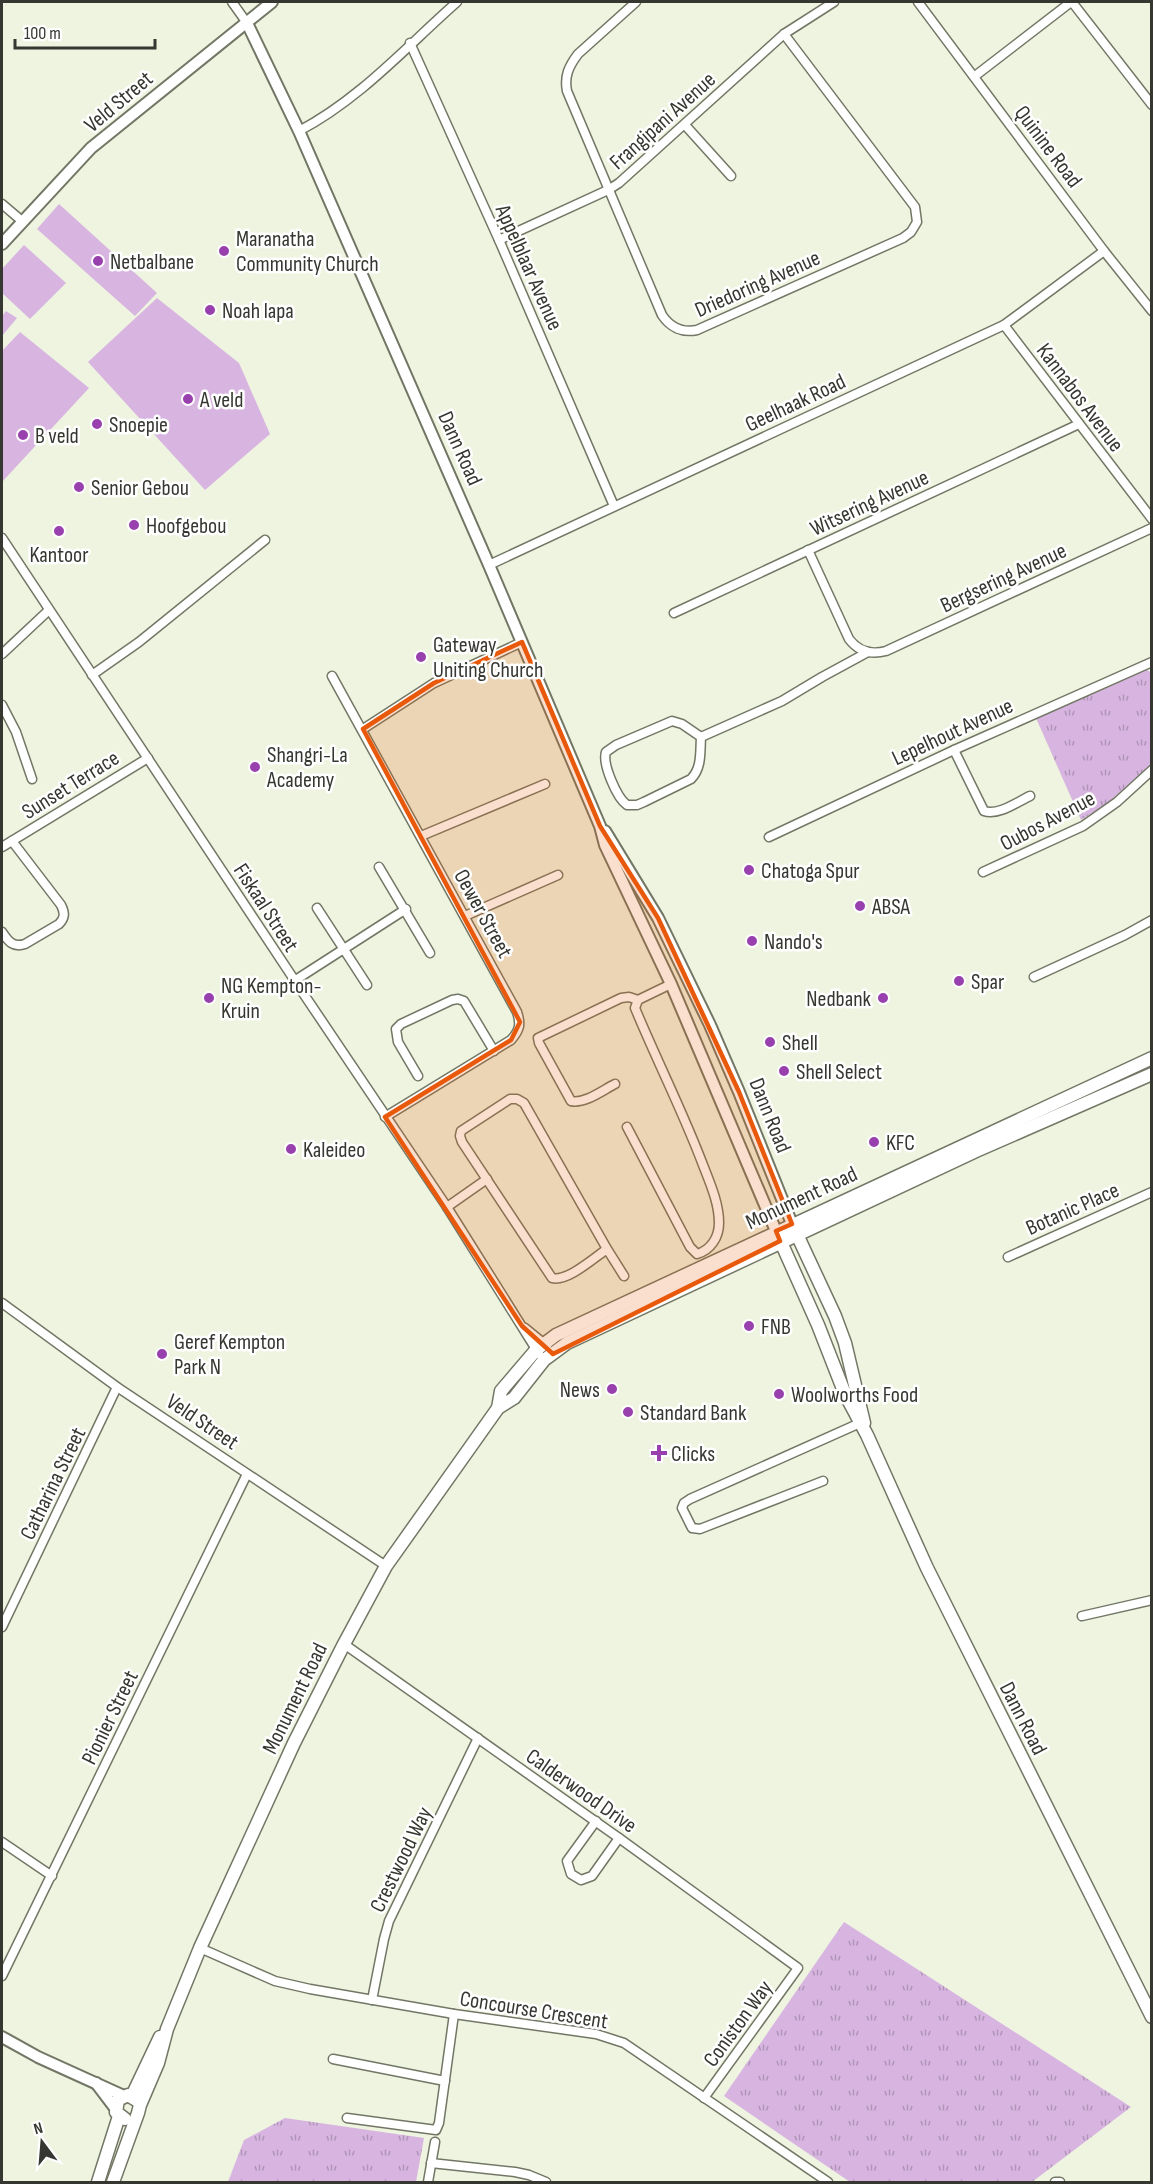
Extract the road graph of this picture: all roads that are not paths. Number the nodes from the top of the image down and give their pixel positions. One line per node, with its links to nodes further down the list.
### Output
1 (232, 2): 8 (street)
2 (272, 2): 8 (street, Veld Street)
3 (457, 2): 10 (street)
4 (636, 2): 16 (street, Driedoring Avenue)
5 (834, 2): 9 (street, Frangipani Avenue)
6 (918, 2): 11 (street, Quinine Road)
7 (1072, 2): 11 (street); 12 (street)
8 (247, 23): 14 (street, Dann Road); 18 (street, Veld Street)
9 (784, 34): 13 (street, Frangipani Avenue); 16 (street, Driedoring Avenue)
10 (410, 43): 14 (street); 19 (street, Appelblaar Avenue)
11 (975, 76): 21 (street, Quinine Road)
12 (1152, 105)
13 (685, 125): 15 (street); 16 (street, Frangipani Avenue)
14 (299, 131): 31 (street, Dann Road)
15 (731, 176)
16 (608, 190): 19 (street, Frangipani Avenue)
17 (2, 204): 18 (street)
18 (22, 221): 20 (street, Veld Street)
19 (499, 240): 25 (street, Appelblaar Avenue)
20 (2, 244)
21 (1104, 251): 22 (street, Quinine Road); 23 (street, Geelhaak Road)
22 (1152, 310)
23 (1004, 325): 24 (street, Kannabos Avenue); 25 (street, Geelhaak Road)
24 (1079, 424): 26 (street, Kannabos Avenue); 30 (street, Witsering Avenue)
25 (614, 506): 31 (street, Geelhaak Road)
26 (1152, 519)
27 (1152, 528): 35 (street, Bergsering Avenue)
28 (2, 538): 32 (street, Fiskaal Street)
29 (265, 540): 38 (street)
30 (808, 550): 33 (street, Witsering Avenue); 35 (street)
31 (489, 565): 34 (street, Dann Road)
32 (49, 610): 36 (street); 38 (street, Fiskaal Street)
33 (674, 613)
34 (522, 642): 41 (street); 49 (street, Dann Road)
35 (868, 652): 42 (street, Bergsering Avenue)
36 (2, 654)
37 (1151, 662): 43 (street, Lepelhout Avenue)
38 (92, 675): 44 (street, Fiskaal Street)
39 (332, 676): 41 (street, Oewer Street)
40 (2, 705): 46 (street)
41 (363, 729): 50 (street, Oewer Street)
42 (701, 737): 42 (street)
43 (954, 750): 48 (street); 51 (street, Lepelhout Avenue)
44 (148, 758): 52 (street, Sunset Terrace); 65 (street, Fiskaal Street)
45 (1152, 770): 55 (street, Oubos Avenue)
46 (32, 779)
47 (544, 784): 50 (street)
48 (1029, 796)
49 (600, 826): 66 (street, Dann Road); 79 (street, Dann Road)
50 (421, 836): 59 (street, Oewer Street)
51 (769, 837)
52 (12, 841): 53 (street, Sunset Terrace); 61 (street, Sunset Terrace)
53 (2, 847)
54 (379, 867): 58 (street)
55 (983, 872)
56 (558, 875): 59 (street)
57 (317, 908): 62 (street)
58 (405, 909): 62 (street); 63 (street)
59 (465, 916): 69 (street, Oewer Street)
60 (1152, 920): 64 (street)
61 (2, 932)
62 (342, 948): 65 (street); 67 (street)
63 (430, 953)
64 (1034, 977)
65 (294, 981): 74 (street, Fiskaal Street)
66 (671, 984): 68 (street); 80 (street, Dann Road)
67 (367, 985)
68 (638, 1000): 73 (street); 75 (street)
69 (494, 1051): 72 (street); 74 (street, Oewer Street)
70 (1152, 1058): 79 (main road, Monument Road)
71 (1152, 1074): 79 (main road, Monument Road)
72 (418, 1076)
73 (615, 1084)
74 (385, 1117): 78 (street, Fiskaal Street)
75 (627, 1128)
76 (487, 1179): 78 (street); 81 (street); 81 (street)
77 (1152, 1192): 82 (street, Botanic Place)
78 (447, 1207): 85 (street, Fiskaal Street)
79 (795, 1228): 80 (main road, Monument Road); 90 (main road, Dann Road)
80 (778, 1236): 85 (main road, Monument Road); 86 (main road, Monument Road); 89 (main road, Dann Road)
81 (607, 1249): 83 (street)
82 (1008, 1257)
83 (624, 1276)
84 (2, 1303): 87 (street, Veld Street)
85 (540, 1346): 86 (street, Fiskaal Street); 88 (main road, Monument Road)
86 (548, 1357): 88 (main road, Monument Road)
87 (117, 1387): 91 (street, Veld Street); 96 (street, Catharina Street)
88 (498, 1408): 93 (main road, Monument Road)
89 (860, 1424): 90 (main road, Dann Road); 92 (street)
90 (867, 1436): 108 (main road, Dann Road)
91 (247, 1474): 93 (street, Veld Street); 102 (street, Pionier Street)
92 (823, 1481)
93 (386, 1566): 97 (main road, Monument Road)
94 (1152, 1600): 95 (street)
95 (1082, 1616)
96 (2, 1627)
97 (344, 1644): 98 (street, Calderwood Drive); 103 (main road, Monument Road)
98 (478, 1738): 99 (street, Calderwood Drive); 106 (street, Crestwood Way)
99 (596, 1821): 100 (street, Calderwood Drive); 100 (street)
100 (619, 1838): 104 (street, Calderwood Drive)
101 (2, 1842): 102 (street)
102 (52, 1876): 105 (street, Pionier Street)
103 (200, 1948): 106 (street, Concourse Crescent); 114 (main road, Monument Road)
104 (798, 1968): 113 (street, Coniston Way)
105 (2, 1976)
106 (372, 2000): 107 (street, Concourse Crescent)
107 (454, 2014): 111 (street); 113 (street, Concourse Crescent)
108 (1152, 2017)
109 (2, 2037): 112 (street)
110 (333, 2059): 111 (street)
111 (445, 2082): 116 (street)
112 (96, 2083): 114 (street); 115 (street)
113 (704, 2098): 123 (street, Concourse Crescent)
114 (133, 2103): 115 (main road, Monument Road); 115 (main road); 120 (main road, Monument Road)
115 (117, 2112): 119 (main road, Monument Road)
116 (347, 2118)
117 (435, 2142): 118 (street)
118 (431, 2163): 121 (street); 122 (street)
119 (98, 2182)
120 (113, 2182)
121 (428, 2182)
122 (546, 2182)
123 (828, 2182)
124 (1055, 2182): 125 (street)
125 (1060, 2182)

